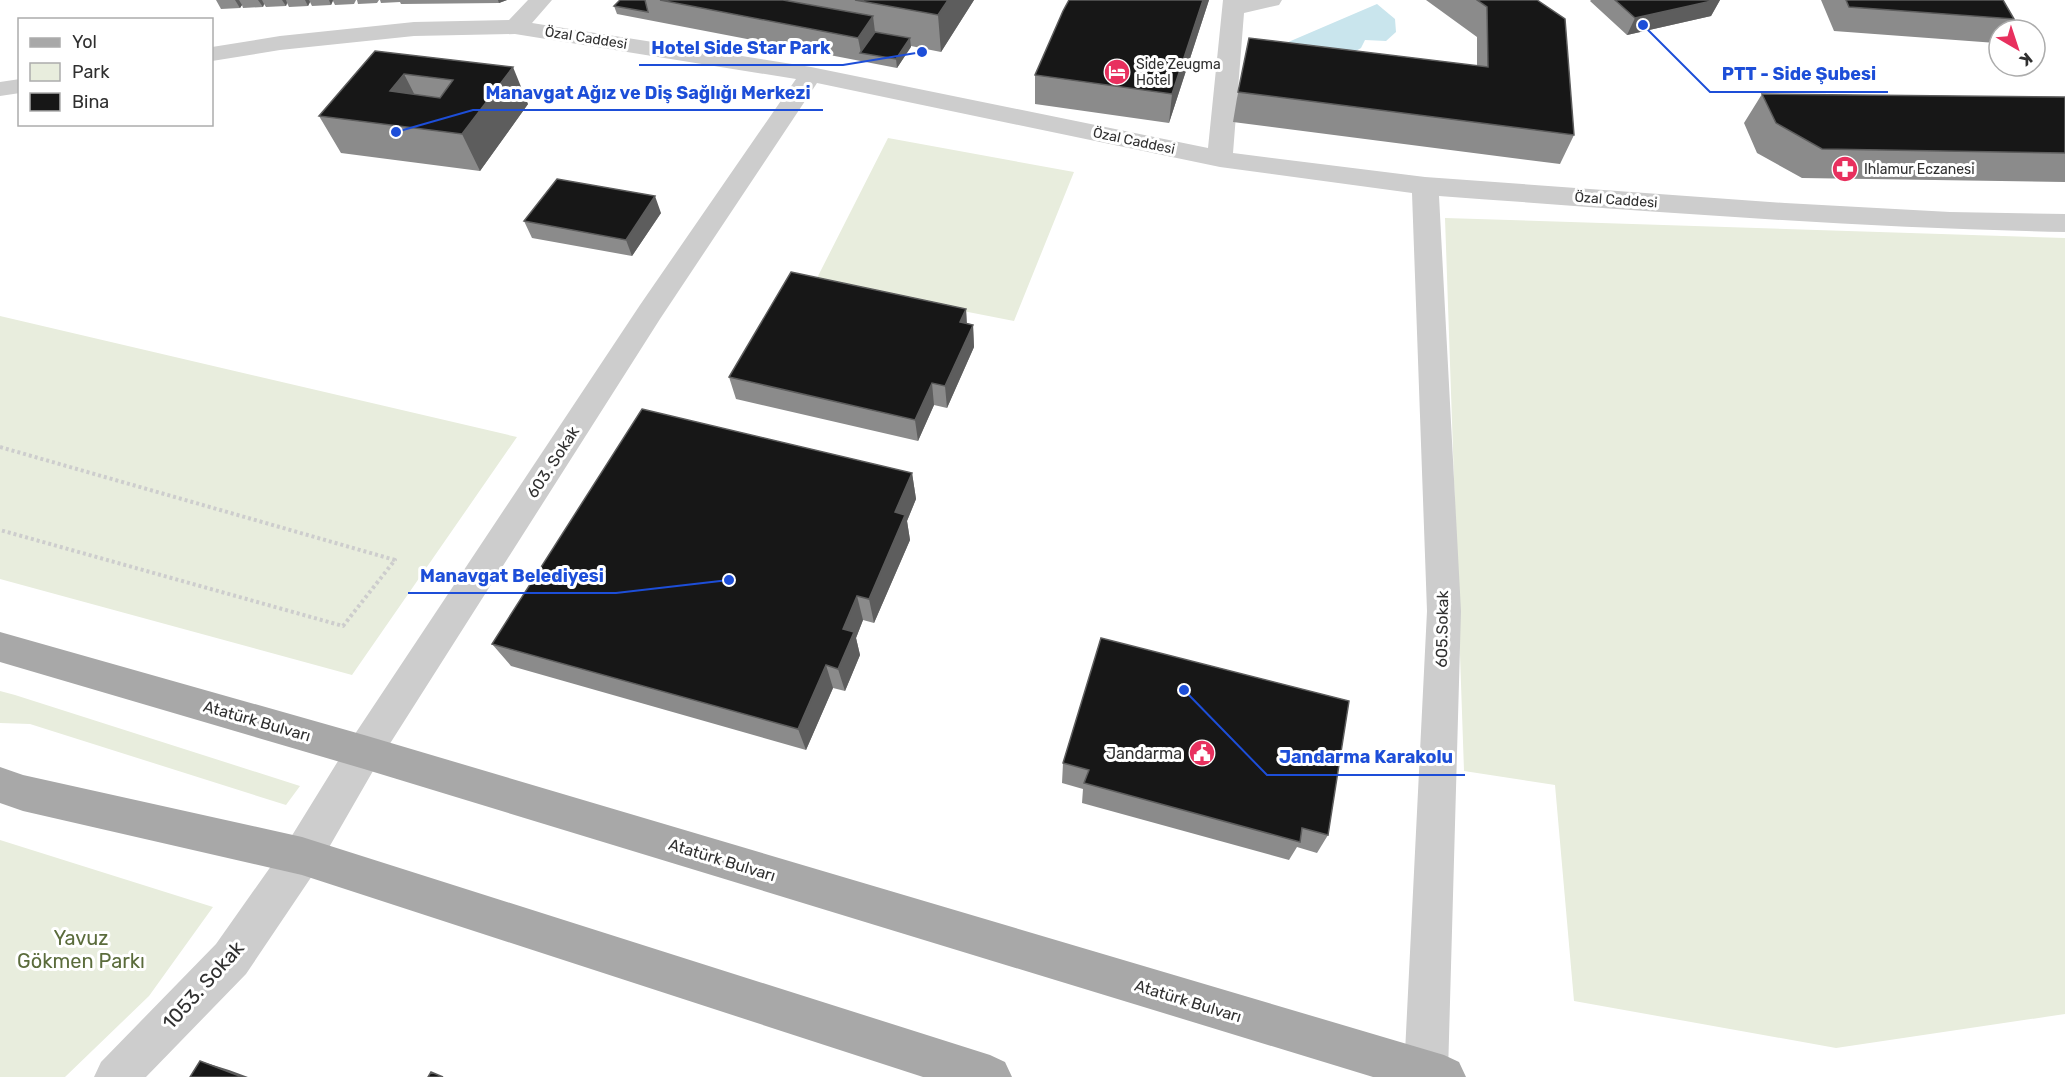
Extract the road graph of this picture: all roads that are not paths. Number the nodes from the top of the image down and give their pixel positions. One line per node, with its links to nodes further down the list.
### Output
1 (541, 0): 4 (street)
2 (1271, 0): 3 (street)
3 (1234, 4): 9 (street)
4 (515, 27): 5 (street, Özal Caddesi); 6 (street, Özal Caddesi)
5 (213, 54)
6 (811, 74): 9 (street, Özal Caddesi); 13 (street, 603. Sokak)
7 (18, 86): 8 (street)
8 (0, 89)
9 (1220, 159): 10 (street, Özal Caddesi)
10 (1425, 186): 11 (street, Özal Caddesi); 16 (street, 605.Sokak)
11 (2065, 223)
12 (0, 647): 13 (main road, Atatürk Bulvarı)
13 (364, 752): 15 (street, 603. Sokak); 16 (main road, Atatürk Bulvarı)
14 (0, 785): 15 (main road)
15 (302, 856): 17 (street, 1053. Sokak); 18 (main road)
16 (1435, 1075)
17 (116, 1077)
18 (990, 1077)

